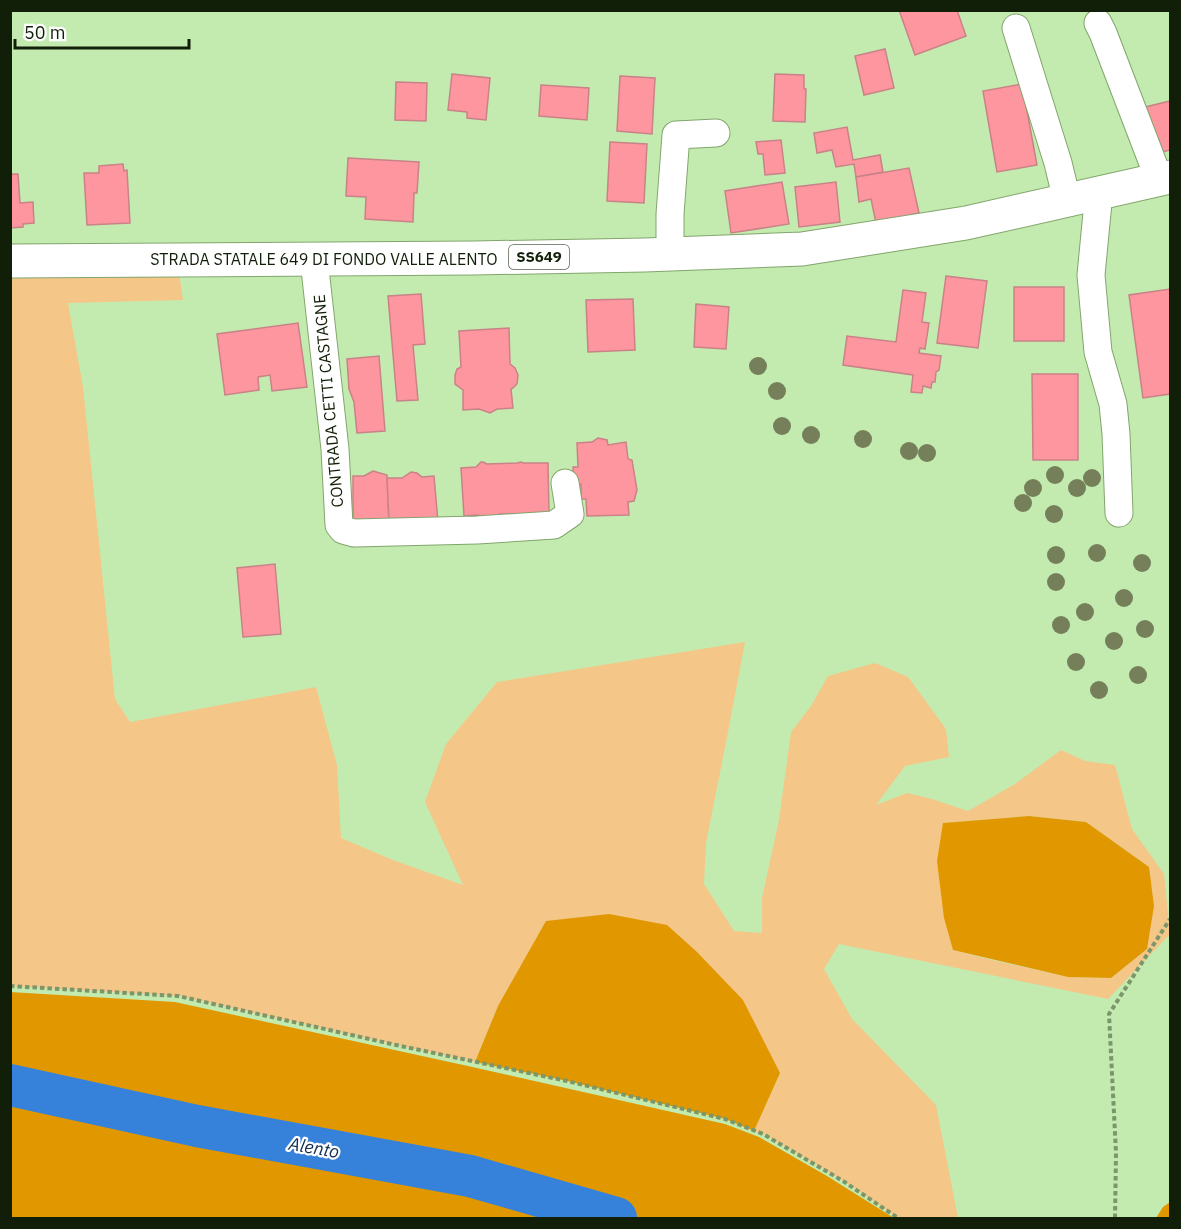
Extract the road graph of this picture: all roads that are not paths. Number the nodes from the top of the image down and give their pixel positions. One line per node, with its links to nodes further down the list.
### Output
1 (1098, 23): 4 (street)
2 (1016, 28): 6 (street)
3 (716, 133): 7 (street)
4 (1165, 178): 5 (main road, STRADA STATALE 649 DI FONDO VALLE ALENTO / SS649)
5 (1099, 192): 6 (main road, STRADA STATALE 649 DI FONDO VALLE ALENTO / SS649); 11 (street)
6 (1067, 200): 7 (main road, STRADA STATALE 649 DI FONDO VALLE ALENTO / SS649)
7 (670, 254): 8 (main road, STRADA STATALE 649 DI FONDO VALLE ALENTO / SS649)
8 (314, 260): 9 (main road, STRADA STATALE 649 DI FONDO VALLE ALENTO / SS649); 10 (street, CONTRADA CETTI CASTAGNE)
9 (10, 261)
10 (565, 483)
11 (1119, 513)

